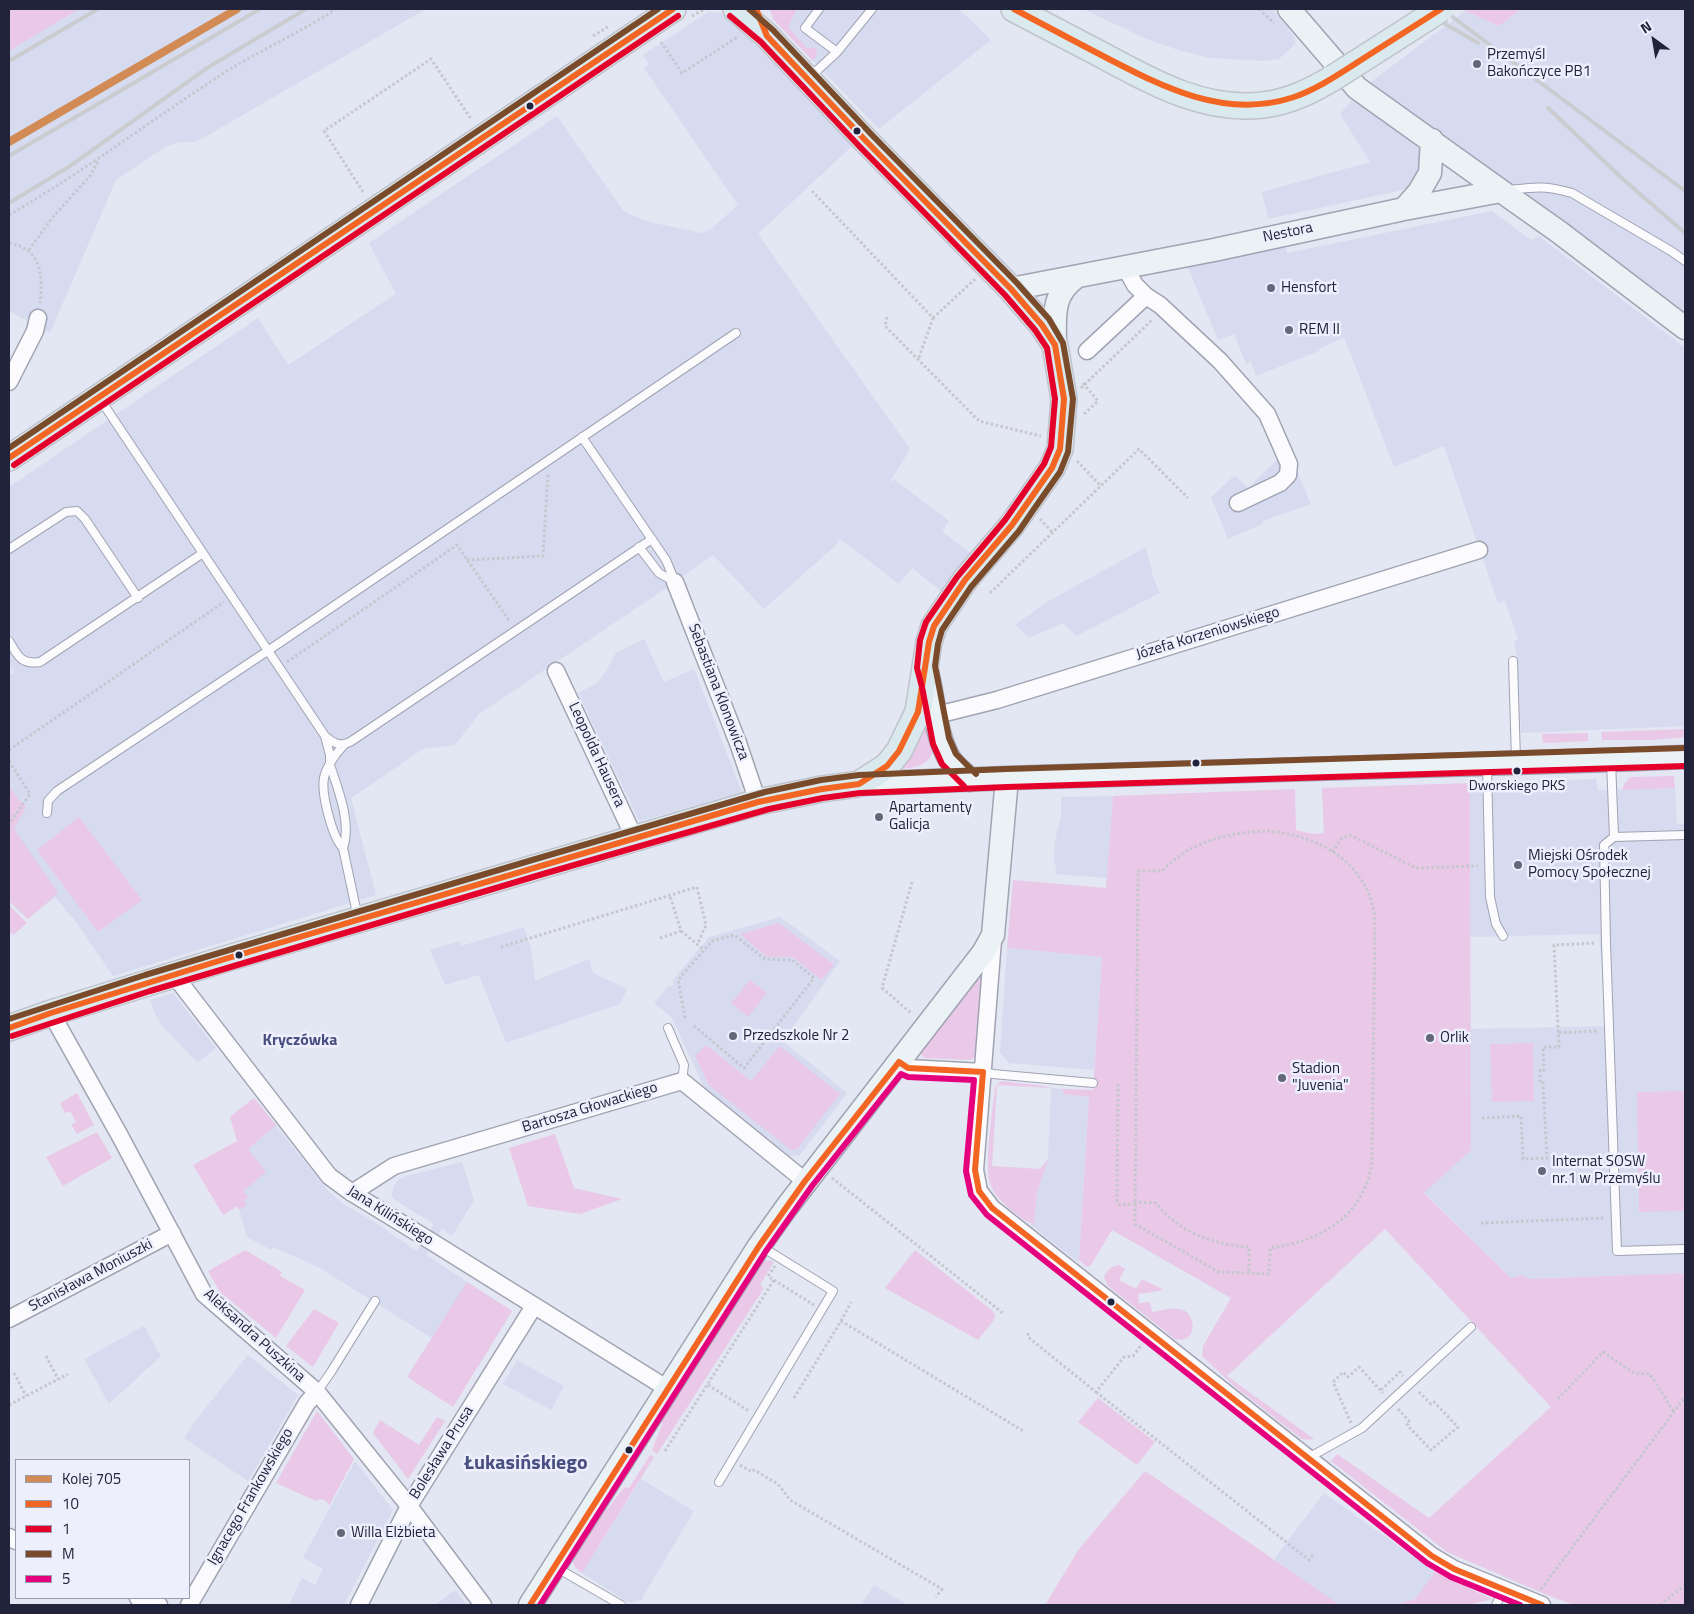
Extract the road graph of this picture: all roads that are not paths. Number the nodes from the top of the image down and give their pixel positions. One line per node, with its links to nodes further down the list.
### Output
1 (673, 9): 26 (main road)
2 (736, 9): 9 (main road)
3 (756, 9): 9 (main road)
4 (819, 9): 10 (lane)
5 (872, 9): 10 (lane)
6 (1014, 9): 7 (main road, bridge)
7 (1441, 9)
8 (1283, 18): 12 (street)
9 (757, 34): 11 (main road)
10 (837, 52): 11 (lane)
11 (808, 80): 18 (main road)
12 (1432, 140): 13 (street); 14 (street)
13 (1501, 191): 14 (street, Nestora); 15 (lane); 21 (street)
14 (1404, 209): 16 (street, Nestora)
15 (1685, 261)
16 (1128, 267): 17 (street, Nestora); 19 (street)
17 (1076, 277): 18 (street, Nestora); 23 (street)
18 (1011, 289): 23 (main road)
19 (1146, 296): 24 (street); 29 (street)
20 (38, 318): 25 (street)
21 (1685, 328)
22 (736, 333): 27 (lane)
23 (1055, 345): 40 (main road)
24 (1087, 351)
25 (9, 382)
26 (99, 397): 28 (main road); 34 (lane)
27 (582, 437): 30 (lane); 38 (lane)
28 (9, 458)
29 (1238, 502)
30 (652, 539): 31 (lane); 35 (lane)
31 (639, 547): 35 (lane); 45 (lane)
32 (9, 549): 36 (lane)
33 (1479, 550): 42 (street, Józefa Korzeniowskiego)
34 (204, 553): 36 (lane); 38 (lane)
35 (676, 582): 55 (street, Sebastiana Klonowicza)
36 (138, 598): 37 (lane)
37 (9, 641)
38 (269, 650): 43 (lane); 56 (lane)
39 (1513, 661): 48 (lane)
40 (926, 667): 42 (street); 54 (main road)
41 (556, 671): 59 (street, Leopolda Hausera)
42 (936, 715): 44 (street)
43 (325, 736): 45 (lane); 50 (lane)
44 (941, 741): 52 (street); 53 (street)
45 (344, 745): 50 (lane)
46 (1685, 757): 47 (street)
47 (1611, 760): 48 (street); 58 (lane)
48 (1516, 762): 49 (street)
49 (1487, 764): 51 (street); 63 (lane)
50 (330, 765): 60 (lane); 60 (lane)
51 (1007, 778): 52 (street); 62 (street)
52 (970, 780): 53 (street)
53 (904, 783): 54 (street)
54 (859, 784): 55 (main road)
55 (758, 802): 59 (main road)
56 (47, 813)
57 (1685, 835): 58 (lane)
58 (1614, 837): 76 (lane)
59 (635, 839): 61 (main road)
60 (342, 848): 61 (lane)
61 (358, 920): 64 (main road)
62 (993, 935): 68 (street); 69 (street)
63 (1503, 936)
64 (174, 975): 65 (main road); 73 (street, Jana Kilińskiego)
65 (51, 1012): 66 (main road); 74 (street, Aleksandra Puszkina)
66 (9, 1028)
67 (668, 1028): 70 (lane)
68 (899, 1062): 69 (street); 72 (street)
69 (983, 1072): 71 (lane); 83 (street)
70 (682, 1080): 72 (street); 73 (street, Bartosza Głowackiego)
71 (1093, 1083)
72 (816, 1177): 75 (street)
73 (352, 1193): 78 (street, Jana Kilińskiego)
74 (172, 1233): 79 (street, Stanisława Moniuszki); 82 (street, Aleksandra Puszkina)
75 (760, 1246): 81 (street); 84 (lane)
76 (1685, 1249)
77 (375, 1301): 82 (lane)
78 (534, 1306): 81 (street, Jana Kilińskiego); 85 (street, Bolesława Prusa)
79 (9, 1318)
80 (1471, 1328): 83 (lane)
81 (668, 1390): 86 (street)
82 (317, 1392): 85 (street, Aleksandra Puszkina); 91 (street, Ignacego Frankowskiego)
83 (1308, 1458): 87 (street)
84 (719, 1482)
85 (409, 1506): 92 (street, Bolesława Prusa); 93 (street, Aleksandra Puszkina)
86 (556, 1567): 94 (street); 95 (lane)
87 (1504, 1589): 89 (street); 96 (lane)
88 (141, 1599): 90 (street)
89 (1536, 1603)
90 (159, 1605)
91 (189, 1605)
92 (359, 1605)
93 (483, 1605)
94 (530, 1605)
95 (620, 1605)
96 (1496, 1605)

